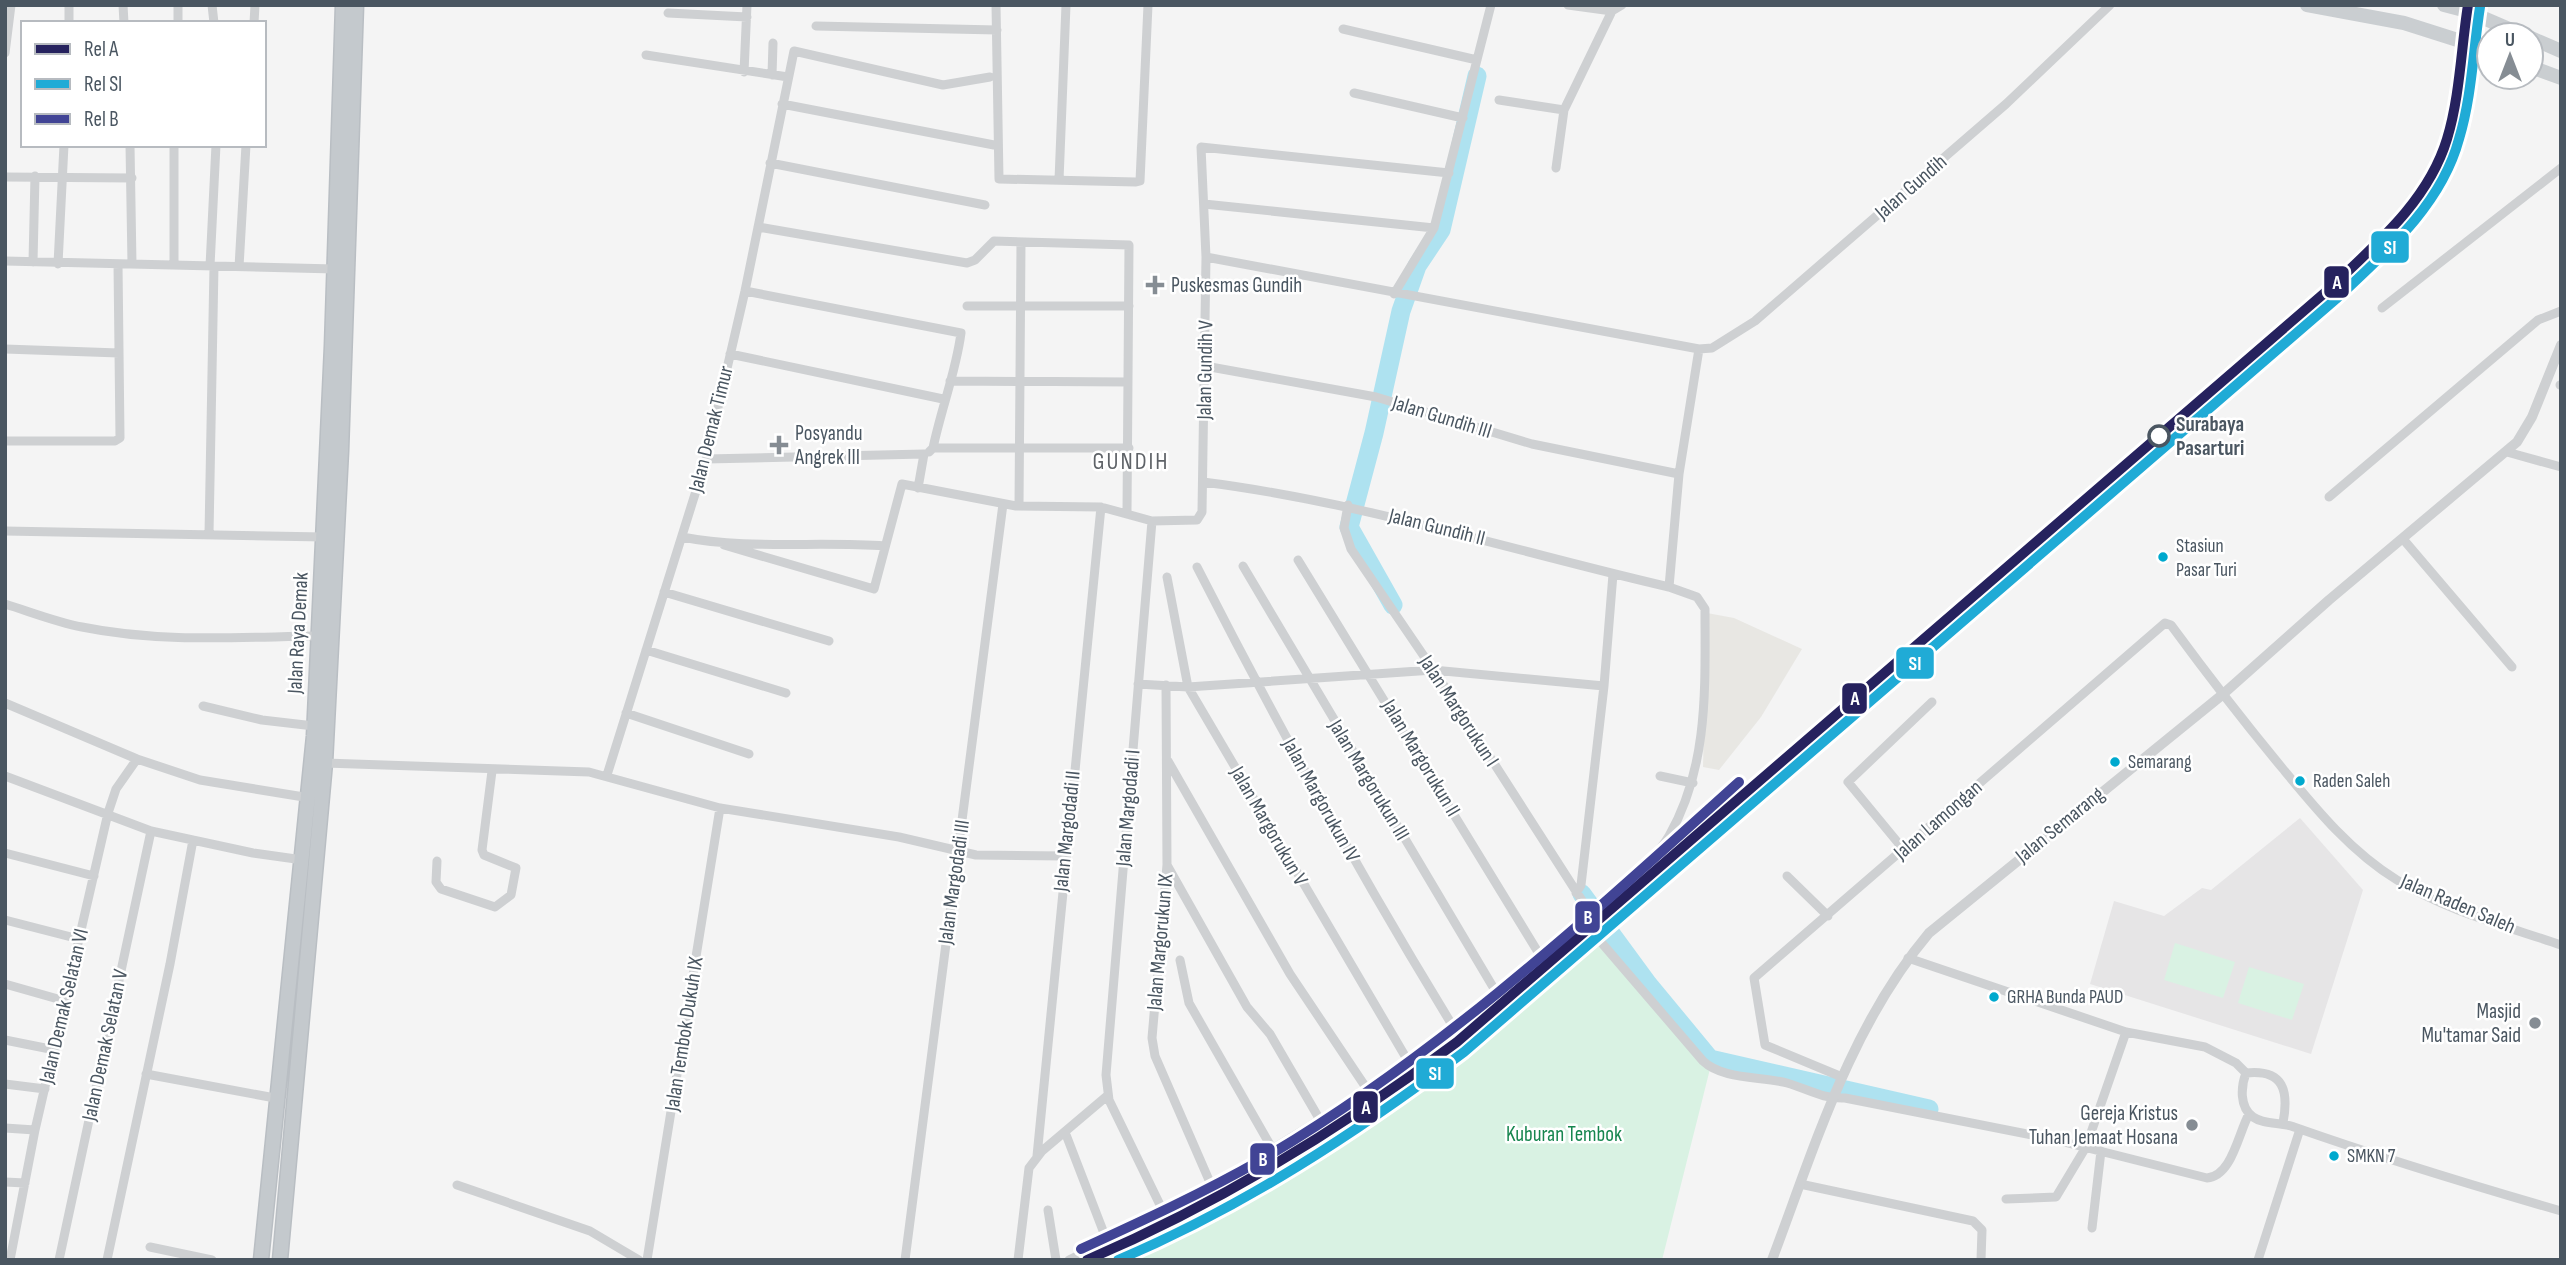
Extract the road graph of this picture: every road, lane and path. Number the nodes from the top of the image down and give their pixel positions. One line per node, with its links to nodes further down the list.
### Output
1 (11, 5): 25 (street)
2 (343, 5): 66 (highway, Jalan Raya Demak)
3 (356, 5): 75 (highway, Jalan Raya Demak)
4 (747, 5): 18 (street)
5 (996, 5): 22 (street)
6 (1066, 5): 51 (street)
7 (1147, 5): 51 (street)
8 (1491, 5): 27 (street)
9 (1568, 5): 15 (street)
10 (1622, 5): 15 (street)
11 (2110, 5): 77 (street, Jalan Gundih)
12 (2307, 5): 16 (main road)
13 (2444, 5): 14 (main road)
14 (2460, 7): 19 (main road)
15 (1612, 10): 35 (street)
16 (2372, 11): 24 (main road)
17 (668, 13): 18 (street)
18 (747, 17): 28 (street)
19 (2492, 21)
20 (817, 26): 22 (street)
21 (1343, 29): 27 (street)
22 (997, 30): 51 (street)
23 (773, 43): 29 (street)
24 (2475, 45)
25 (5, 54)
26 (646, 55): 28 (street)
27 (1477, 60): 36 (street)
28 (744, 72): 29 (street)
29 (772, 75): 30 (street)
30 (788, 77): 31 (street, Jalan Demak Timur); 34 (street, Jalan Demak Timur)
31 (990, 77)
32 (1354, 93): 36 (street)
33 (1499, 100): 35 (street)
34 (782, 104): 37 (street); 43 (street, Jalan Demak Timur)
35 (1564, 110): 44 (street)
36 (1463, 118): 46 (street)
37 (994, 145)
38 (64, 147): 49 (street)
39 (130, 147): 50 (street)
40 (174, 147): 63 (street)
41 (216, 147): 64 (street)
42 (246, 147): 65 (street)
43 (770, 163): 53 (street); 54 (street, Jalan Demak Timur)
44 (1556, 168)
45 (2561, 168): 72 (street)
46 (1449, 173): 52 (street, Jalan Gundih V); 55 (street)
47 (34, 176): 48 (street); 49 (street); 59 (street)
48 (5, 177)
49 (63, 177): 50 (street); 60 (street)
50 (132, 178): 62 (street)
51 (1059, 180)
52 (1204, 204): 55 (street); 57 (street, Jalan Gundih V)
53 (985, 205)
54 (758, 227): 56 (street); 67 (street, Jalan Demak Timur)
55 (1433, 228): 68 (street)
56 (1021, 243): 69 (street); 71 (street)
57 (1206, 257): 68 (street); 80 (street, Jalan Gundih V)
58 (5, 261): 59 (street)
59 (33, 262): 60 (street)
60 (58, 264): 61 (street)
61 (118, 264): 62 (street); 78 (street)
62 (132, 264): 63 (street)
63 (174, 265): 64 (street)
64 (212, 266): 65 (street); 104 (street)
65 (239, 267): 66 (street)
66 (335, 269): 75 (highway, Jalan Raya Demak)
67 (745, 291): 79 (street, Jalan Demak Timur); 81 (street)
68 (1402, 296): 77 (street)
69 (1019, 305): 70 (street); 71 (street); 82 (street)
70 (967, 306)
71 (1129, 306): 83 (street)
72 (2382, 308)
73 (2561, 310): 96 (street)
74 (2561, 345): 89 (street, Jalan Semarang)
75 (338, 346): 105 (highway, Jalan Raya Demak); 140 (highway, Jalan Raya Demak)
76 (5, 349): 78 (street)
77 (1699, 349): 93 (street)
78 (119, 353): 85 (street)
79 (730, 354): 84 (street); 91 (street, Jalan Demak Timur)
80 (1205, 366): 93 (street, Jalan Gundih III); 94 (street, Jalan Gundih V)
81 (950, 381): 82 (street); 84 (street)
82 (1020, 381): 83 (street); 87 (street)
83 (1128, 383): 88 (street)
84 (943, 399): 86 (street)
85 (5, 441)
86 (933, 448): 87 (street); 90 (street)
87 (1022, 448): 88 (street); 98 (street)
88 (1129, 448): 101 (street)
89 (2507, 452): 92 (street); 107 (street, Jalan Semarang)
90 (924, 454): 91 (street); 95 (street)
91 (706, 459): 106 (street, Jalan Demak Timur)
92 (2561, 467)
93 (1679, 474): 115 (street)
94 (1203, 482): 99 (street, Jalan Gundih II); 102 (street, Jalan Gundih V)
95 (918, 488): 97 (street, Jalan Gundih V); 109 (street, Jalan Gundih V)
96 (2329, 497)
97 (1003, 504): 98 (street, Jalan Gundih V); 152 (street, Jalan Margodadi III)
98 (1019, 506): 100 (street, Jalan Gundih V)
99 (1352, 506): 113 (street, Jalan Gundih II); 122 (street, Jalan Margorukun I)
100 (1101, 507): 101 (street, Jalan Gundih V); 154 (street, Jalan Margodadi II)
101 (1127, 513): 102 (street, Jalan Gundih V)
102 (1152, 521): 126 (street, Jalan Margodadi I)
103 (5, 531): 104 (street)
104 (209, 534): 105 (street)
105 (324, 537): 118 (highway, Jalan Raya Demak)
106 (682, 537): 108 (street); 116 (street, Jalan Demak Timur)
107 (2403, 539): 121 (street); 131 (street, Jalan Semarang)
108 (724, 545): 109 (street); 109 (street)
109 (885, 546)
110 (1298, 561): 123 (street, Jalan Margorukun II)
111 (1243, 566): 124 (street, Jalan Margorukun III)
112 (1197, 567): 125 (street, Jalan Margorukun IV)
113 (1613, 574): 115 (street, Jalan Gundih II); 128 (street)
114 (1167, 577): 129 (street, Jalan Margorukun V)
115 (1669, 587): 145 (street, Jalan Gundih II)
116 (664, 592): 119 (street); 120 (street, Jalan Demak Timur)
117 (5, 604): 118 (street)
118 (318, 636): 136 (highway, Jalan Raya Demak)
119 (829, 641)
120 (646, 650): 130 (street); 135 (street, Jalan Demak Timur)
121 (2512, 667)
122 (1436, 670): 123 (street); 128 (street); 160 (street, Jalan Margorukun I)
123 (1371, 675): 124 (street); 166 (street, Jalan Margorukun II)
124 (1308, 677): 125 (street); 170 (street, Jalan Margorukun III)
125 (1255, 682): 129 (street); 174 (street, Jalan Margorukun IV)
126 (1138, 684): 127 (street); 185 (street, Jalan Margodadi I)
127 (1166, 685): 129 (street); 139 (street, Jalan Margorukun IX)
128 (1604, 686): 160 (street)
129 (1188, 687): 178 (street, Jalan Margorukun V)
130 (786, 693)
131 (2222, 695): 151 (street, Jalan Lamongan); 165 (street, Jalan Raden Saleh); 167 (street, Jalan Semarang)
132 (1932, 702): 151 (street)
133 (5, 703): 138 (street)
134 (203, 706): 136 (street)
135 (626, 713): 137 (street); 142 (street, Jalan Demak Timur)
136 (314, 726): 146 (highway, Jalan Raya Demak)
137 (749, 754)
138 (137, 759): 146 (street); 148 (street, Jalan Demak Selatan VI)
139 (1167, 759): 157 (street, Jalan Margorukun IX); 184 (street)
140 (325, 763): 141 (street); 173 (highway, Jalan Raya Demak)
141 (492, 771): 142 (street); 156 (street)
142 (607, 775): 147 (street)
143 (5, 776): 148 (street)
144 (1660, 776): 145 (street)
145 (1693, 783): 161 (street, Jalan Gundih II)
146 (310, 798): 155 (highway, Jalan Raya Demak)
147 (720, 808): 152 (street); 219 (street, Jalan Tembok Dukuh IX)
148 (108, 813): 149 (street); 158 (street, Jalan Demak Selatan VI)
149 (151, 831): 150 (street); 213 (street, Jalan Demak Selatan V)
150 (193, 840): 155 (street); 180 (street)
151 (1904, 850): 162 (street, Jalan Lamongan)
152 (958, 851): 154 (street); 220 (street, Jalan Margodadi III)
153 (5, 853): 158 (street)
154 (1065, 856): 198 (street, Jalan Margodadi II)
155 (303, 860): 172 (highway, Jalan Raya Demak)
156 (437, 861)
157 (1167, 865): 189 (street); 203 (street, Jalan Margorukun IX)
158 (94, 876): 164 (street, Jalan Demak Selatan VI)
159 (1787, 876): 162 (street)
160 (1578, 890): 161 (street, Jalan Margorukun I)
161 (1590, 913): 166 (street, Jalan Gundih II); 186 (street, Jalan Margorukun I)
162 (1828, 916): 181 (street, Jalan Lamongan)
163 (5, 920): 164 (street)
164 (79, 939): 171 (street, Jalan Demak Selatan VI)
165 (2561, 945)
166 (1541, 957): 170 (street, Jalan Gundih II)
167 (1908, 958): 175 (street); 181 (street, Jalan Semarang)
168 (1180, 960): 196 (street)
169 (5, 984): 171 (street)
170 (1496, 992): 174 (street, Jalan Gundih II)
171 (65, 1001): 177 (street, Jalan Demak Selatan VI)
172 (284, 1017): 173 (highway); 187 (highway, Jalan Raya Demak)
173 (304, 1018): 217 (highway, Jalan Raya Demak)
174 (1454, 1028): 178 (street, Jalan Gundih II)
175 (2126, 1032): 179 (street); 195 (street)
176 (5, 1040): 177 (street)
177 (55, 1050): 183 (street, Jalan Demak Selatan VI)
178 (1408, 1061): 184 (street, Jalan Gundih II)
179 (2246, 1073): 188 (street); 190 (street)
180 (146, 1074): 187 (street); 214 (street)
181 (1841, 1079): 186 (street, Jalan Semarang)
182 (5, 1084): 183 (street)
183 (45, 1089): 193 (street, Jalan Demak Selatan VI)
184 (1367, 1089): 189 (street, Jalan Gundih II)
185 (1107, 1096): 194 (street); 206 (street)
186 (1833, 1097): 195 (street, Jalan Margorukun I); 201 (street, Jalan Semarang)
187 (275, 1098): 216 (highway, Jalan Raya Demak)
188 (2249, 1114): 190 (street); 197 (street, Jalan Margorukun I)
189 (1320, 1120): 196 (street, Jalan Gundih II)
190 (2283, 1123): 192 (street)
191 (5, 1128): 193 (street)
192 (2300, 1129): 207 (street); 226 (street)
193 (35, 1130): 200 (street, Jalan Demak Selatan VI)
194 (1065, 1132): 198 (street); 209 (street)
195 (2086, 1147): 197 (street, Jalan Margorukun I); 204 (street)
196 (1273, 1150): 203 (street, Jalan Gundih II)
197 (2101, 1150): 208 (street)
198 (1037, 1157): 221 (street)
199 (5, 1182): 200 (street)
200 (25, 1183): 210 (street, Jalan Demak Selatan VI)
201 (1800, 1184): 224 (street, Jalan Semarang); 225 (street)
202 (457, 1185): 218 (street)
203 (1212, 1187): 206 (street, Jalan Gundih II)
204 (2006, 1199)
205 (1048, 1210): 222 (street)
206 (1163, 1211): 209 (street, Jalan Gundih II)
207 (2561, 1211)
208 (2092, 1228)
209 (1107, 1241): 223 (street, Jalan Gundih II)
210 (9, 1244): 212 (street, Jalan Demak Selatan VI)
211 (150, 1247): 215 (street)
212 (9, 1260)
213 (59, 1260)
214 (107, 1260)
215 (210, 1260)
216 (261, 1260)
217 (280, 1260)
218 (639, 1260)
219 (647, 1260)
220 (905, 1260)
221 (1018, 1260)
222 (1056, 1260)
223 (1069, 1260)
224 (1772, 1260)
225 (1981, 1260)
226 (2258, 1260)

